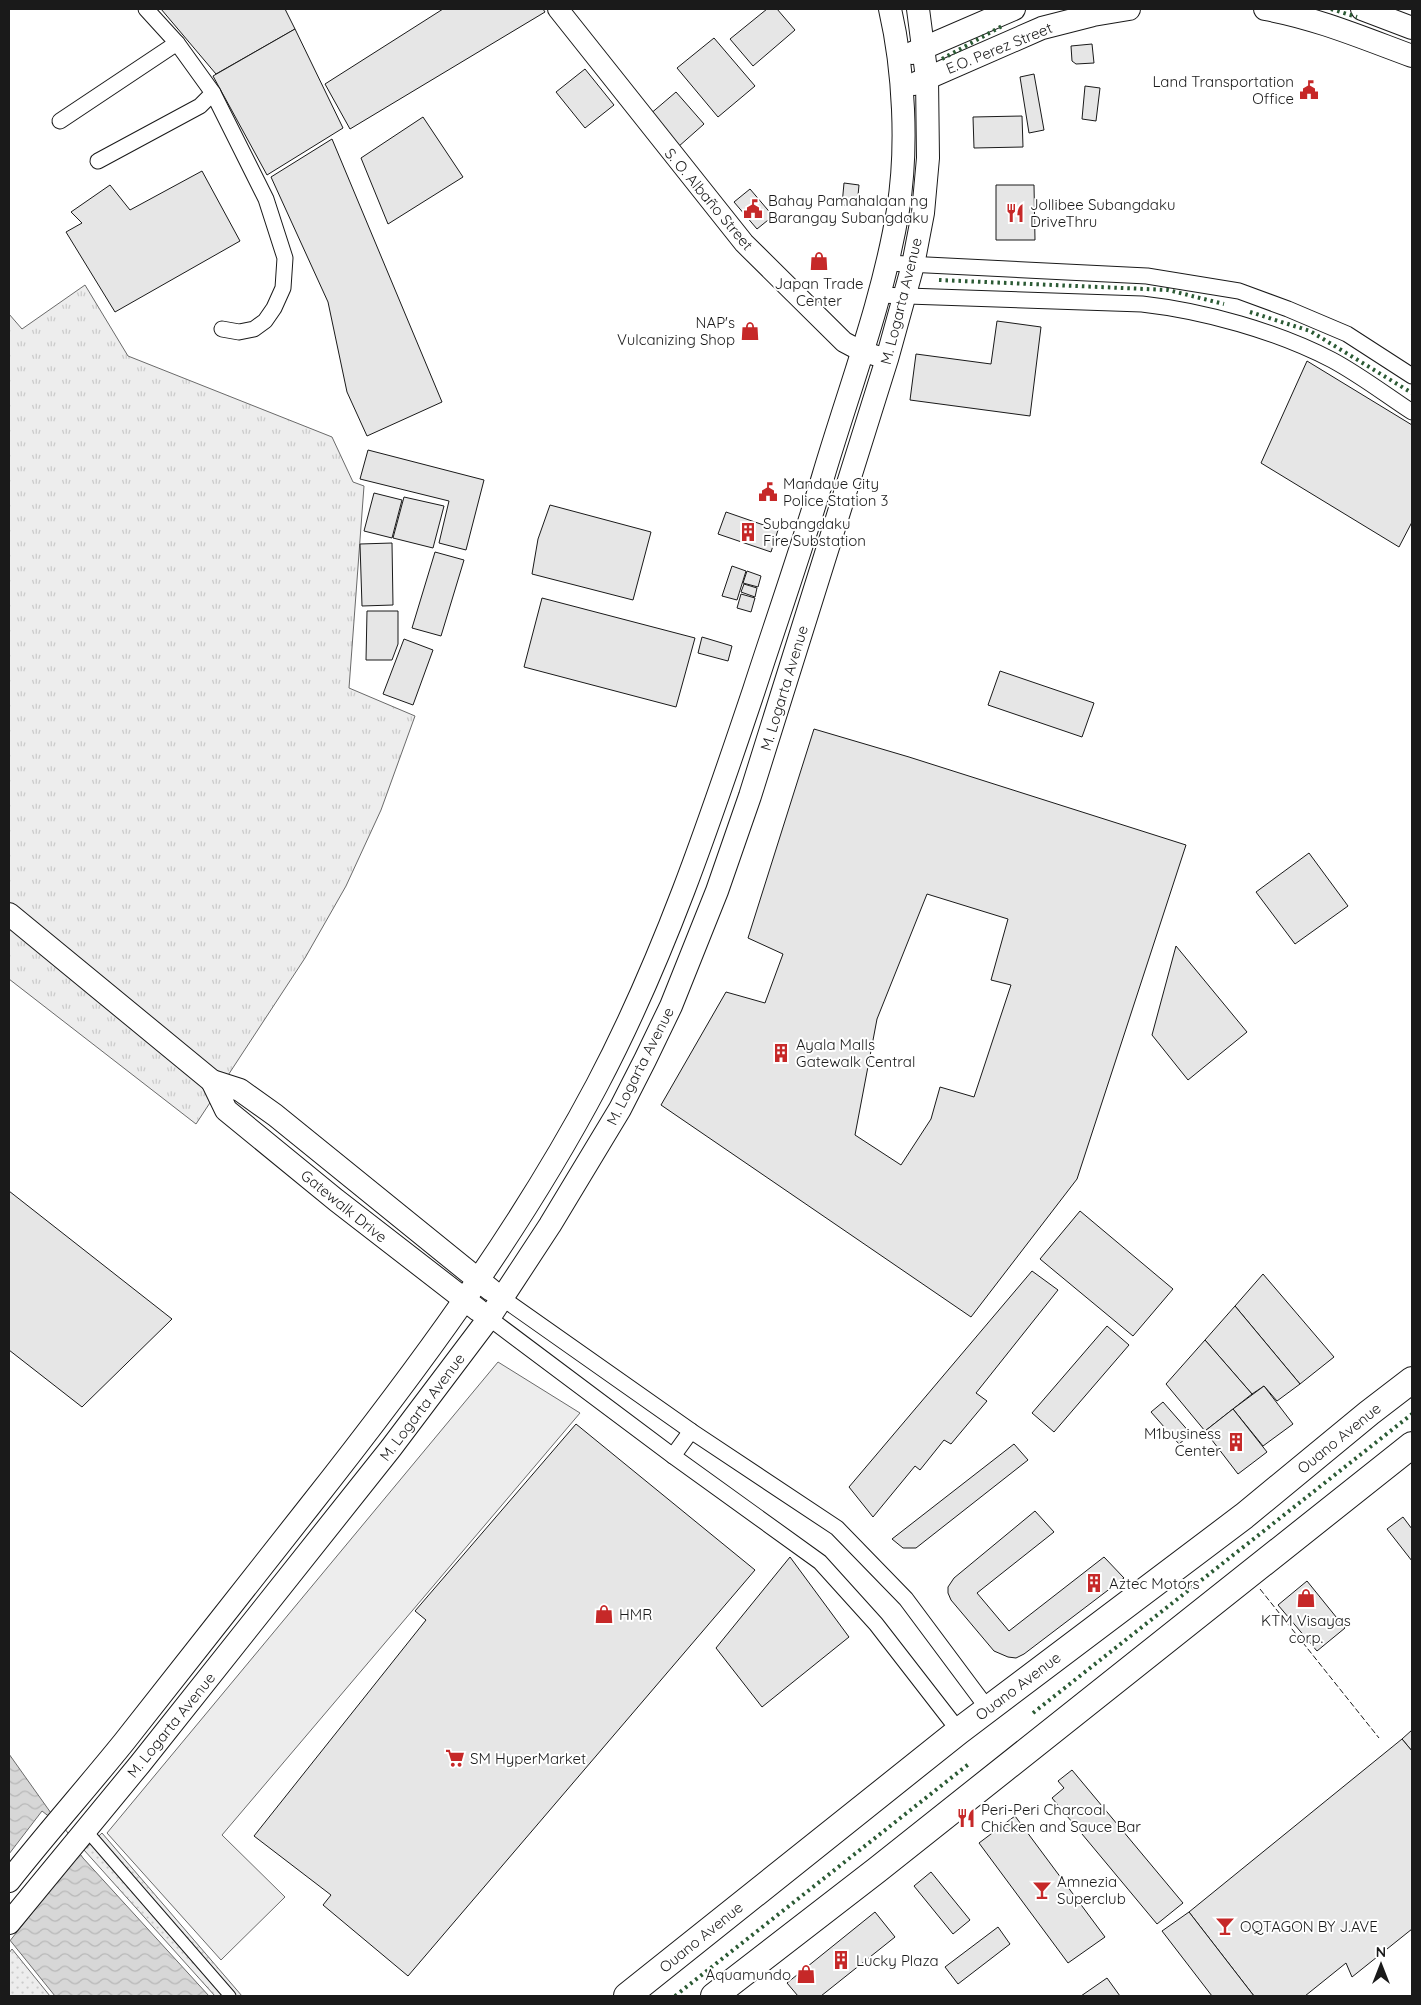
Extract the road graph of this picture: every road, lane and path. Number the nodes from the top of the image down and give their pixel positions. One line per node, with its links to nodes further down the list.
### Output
1 (146, 9): 10 (street)
2 (558, 9): 24 (street, S. O. Albaño Street)
3 (890, 9): 13 (main road, M. Logarta Avenue)
4 (918, 9): 11 (main road, M. Logarta Avenue)
5 (1014, 9): 11 (main road, E.O. Perez Street)
6 (1129, 9): 14 (main road, E.O. Perez Street)
7 (1264, 9): 12 (main road)
8 (1362, 9): 9 (main road)
9 (1410, 27): 12 (main road)
10 (177, 43): 16 (street); 17 (street)
11 (924, 48): 13 (main road, E.O. Perez Street); 14 (main road, M. Logarta Avenue)
12 (1406, 54)
13 (898, 59): 15 (main road, M. Logarta Avenue)
14 (927, 78): 15 (main road, E.O. Perez Street); 20 (main road, M. Logarta Avenue)
15 (901, 90): 19 (main road, M. Logarta Avenue)
16 (212, 93): 18 (street); 23 (street)
17 (60, 121)
18 (98, 161)
19 (887, 263): 20 (street); 21 (main road, M. Logarta Avenue)
20 (913, 265): 22 (main road, M. Logarta Avenue); 26 (street)
21 (878, 295): 22 (street); 24 (main road, M. Logarta Avenue)
22 (905, 297): 25 (main road, M. Logarta Avenue); 27 (street)
23 (222, 329)
24 (861, 351): 25 (street, S. O. Albaño Street); 29 (main road, M. Logarta Avenue)
25 (887, 359): 30 (main road, M. Logarta Avenue)
26 (1412, 376)
27 (1412, 412)
28 (9, 914): 31 (main road, Gatewalk Drive)
29 (618, 1045): 30 (main road); 32 (main road, M. Logarta Avenue)
30 (645, 1060): 33 (main road, M. Logarta Avenue)
31 (212, 1081): 32 (main road, Gatewalk Drive); 34 (main road, Gatewalk Drive)
32 (478, 1282): 33 (main road, Gatewalk Drive); 34 (main road, M. Logarta Avenue)
33 (502, 1298): 35 (main road, M. Logarta Avenue); 37 (street)
34 (465, 1301): 35 (main road, Gatewalk Drive); 43 (main road, M. Logarta Avenue)
35 (489, 1318): 39 (street); 42 (main road, M. Logarta Avenue)
36 (1412, 1380): 40 (highway, Ouano Avenue)
37 (691, 1431): 39 (street); 40 (street)
38 (1412, 1445): 47 (highway)
39 (673, 1456): 41 (street)
40 (988, 1709): 41 (highway, Ouano Avenue)
41 (959, 1732): 46 (highway, Ouano Avenue)
42 (81, 1834): 44 (main road, M. Logarta Avenue); 45 (street)
43 (9, 1881)
44 (9, 1923)
45 (230, 1996)
46 (627, 1996)
47 (714, 1996)

